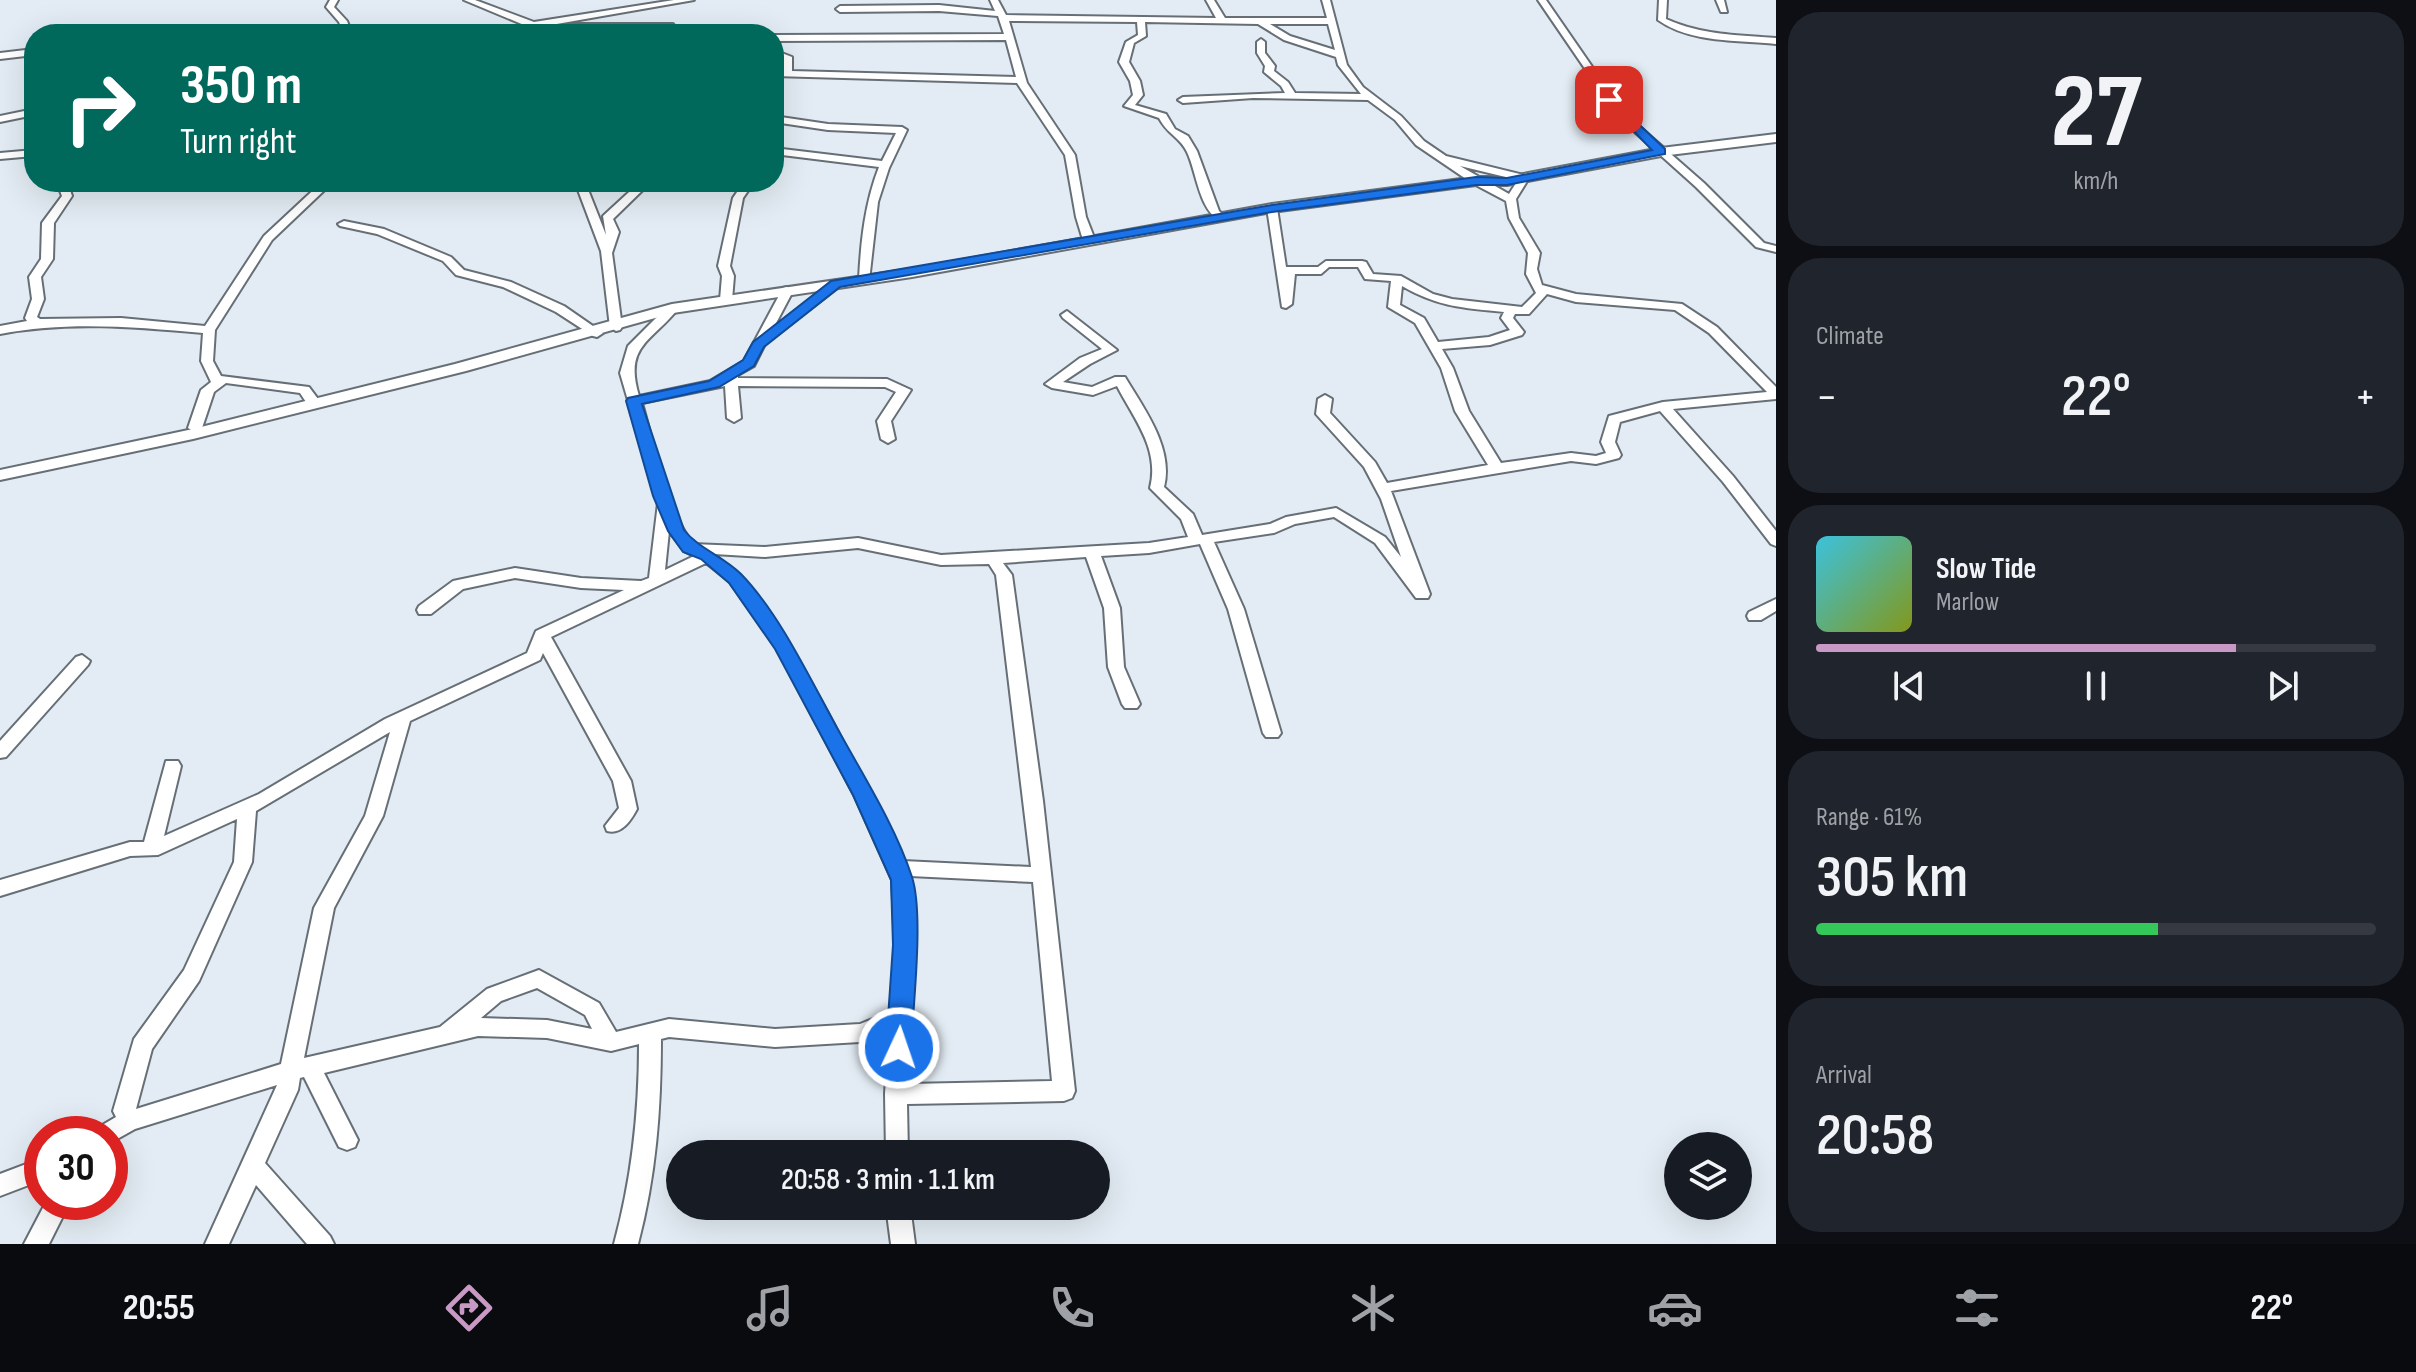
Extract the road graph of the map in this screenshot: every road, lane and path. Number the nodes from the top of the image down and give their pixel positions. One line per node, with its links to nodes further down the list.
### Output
1 (334, 0): 18 (street)
2 (468, 0): 19 (street)
3 (603, 0): 11 (street)
4 (690, 0): 11 (street)
5 (994, 0): 13 (street)
6 (1210, 0): 15 (street)
7 (1326, 0): 17 (street)
8 (1542, 0): 40 (street)
9 (1663, 0): 24 (street)
10 (840, 9): 13 (street)
11 (622, 11): 12 (street)
12 (604, 15): 20 (street); 21 (street)
13 (1001, 16): 14 (street); 22 (street)
14 (1141, 19): 15 (street); 54 (street)
15 (1222, 21): 16 (street)
16 (1260, 21): 17 (street); 27 (street)
17 (1329, 21): 27 (street)
18 (344, 24)
19 (530, 24)
20 (540, 24)
21 (594, 24)
22 (1008, 37): 23 (street); 31 (street)
23 (784, 39)
24 (1776, 41)
25 (1261, 42): 32 (street)
26 (24, 53): 28 (street)
27 (1340, 55): 33 (street)
28 (0, 56)
29 (784, 57): 30 (street)
30 (787, 73): 31 (street)
31 (1021, 80): 56 (street)
32 (1291, 95): 33 (street); 34 (street)
33 (1371, 97): 43 (street)
34 (1183, 100)
35 (24, 115): 37 (street)
36 (784, 120): 44 (street)
37 (2, 121)
38 (1776, 138): 40 (street)
39 (784, 152): 44 (street)
40 (1661, 152): 45 (street); 57 (street)
41 (24, 154): 42 (street)
42 (0, 156)
43 (1441, 158): 45 (street); 46 (street)
44 (883, 164): 60 (street)
45 (1524, 178): 46 (street); 52 (street)
46 (1476, 181): 52 (street); 53 (street)
47 (66, 192): 68 (street)
48 (317, 192): 71 (street)
49 (584, 192): 58 (street)
50 (635, 192): 58 (street)
51 (742, 192): 64 (street)
52 (1511, 199): 62 (street)
53 (1272, 208): 54 (street); 59 (street)
54 (1221, 218): 56 (street)
55 (344, 224): 72 (street)
56 (1089, 240): 60 (street)
57 (1776, 249)
58 (607, 251): 69 (street)
59 (1397, 278): 66 (street); 74 (street)
60 (865, 279): 61 (street)
61 (836, 284): 63 (street); 73 (street)
62 (1538, 288): 66 (street); 77 (street)
63 (787, 291): 64 (street); 73 (street)
64 (726, 300): 65 (street)
65 (672, 309): 69 (street); 80 (street)
66 (1511, 310): 74 (street)
67 (1067, 315): 89 (street)
68 (37, 323): 70 (street); 71 (street)
69 (616, 327): 72 (street)
70 (0, 330)
71 (209, 330): 76 (street)
72 (597, 333): 86 (street)
73 (758, 345): 75 (street)
74 (1435, 346): 85 (street)
75 (727, 379): 80 (street); 82 (street); 84 (street)
76 (218, 382): 78 (street); 83 (street)
77 (1776, 395): 81 (street)
78 (311, 399)
79 (1325, 399): 87 (street)
80 (634, 401): 88 (street)
81 (1663, 406): 85 (street); 90 (street)
82 (734, 418)
83 (195, 428)
84 (888, 439)
85 (1497, 468): 87 (street)
86 (0, 475)
87 (1382, 488): 89 (street)
88 (664, 501): 91 (street); 95 (street)
89 (1201, 540): 92 (street); 103 (street)
90 (1776, 541)
91 (689, 548): 93 (street); 94 (street)
92 (1092, 552): 94 (street); 101 (street)
93 (707, 556): 95 (street); 109 (street)
94 (993, 559): 110 (street)
95 (650, 582): 97 (street); 99 (street)
96 (1776, 604): 98 (street)
97 (425, 610)
98 (1755, 616)
99 (542, 635): 102 (street); 107 (street)
100 (82, 661): 104 (street)
101 (1131, 704)
102 (403, 717): 106 (street); 116 (street)
103 (1272, 733)
104 (0, 752)
105 (172, 766): 108 (street)
106 (247, 807): 108 (street); 118 (street)
107 (614, 826)
108 (151, 850): 111 (street)
109 (896, 868): 110 (street); 112 (street)
110 (1041, 875): 117 (street)
111 (0, 888)
112 (900, 1018): 113 (street); 117 (street)
113 (650, 1033): 115 (street); 129 (street)
114 (444, 1036): 115 (street); 115 (street); 116 (street)
115 (611, 1042)
116 (300, 1069): 118 (street); 119 (street); 121 (street)
117 (896, 1094): 120 (street)
118 (129, 1121)
119 (347, 1140)
120 (897, 1140)
121 (253, 1165): 127 (street); 128 (street)
122 (24, 1176): 123 (street)
123 (0, 1185)
124 (49, 1220): 126 (street)
125 (900, 1220): 130 (street)
126 (36, 1244)
127 (217, 1244)
128 (322, 1244)
129 (626, 1244)
130 (903, 1244)

